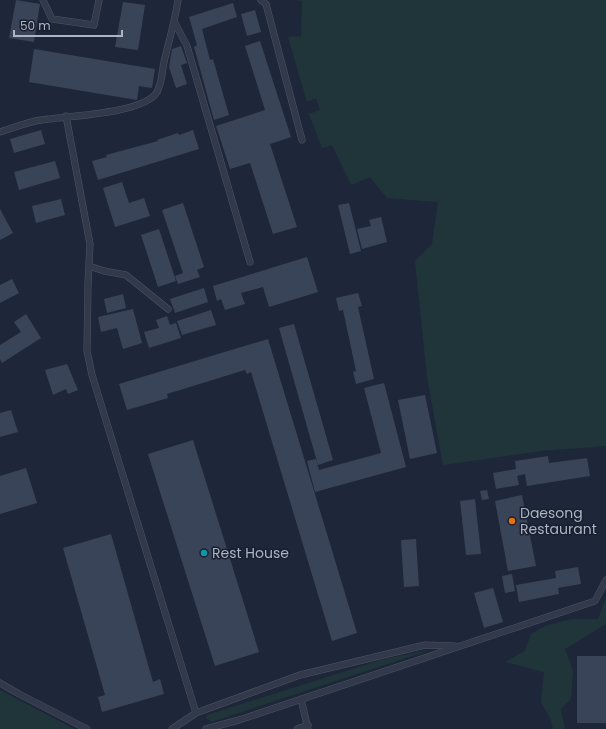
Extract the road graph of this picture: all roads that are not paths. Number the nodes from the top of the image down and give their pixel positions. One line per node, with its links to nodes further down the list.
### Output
1 (43, 0): 2 (lane)
2 (99, 0)
3 (178, 0): 5 (lane)
4 (262, 0): 8 (lane)
5 (175, 23): 6 (lane); 9 (lane)
6 (66, 116): 7 (lane); 10 (lane)
7 (0, 132)
8 (302, 140)
9 (250, 262)
10 (89, 266): 11 (lane); 16 (lane)
11 (168, 309)
12 (606, 580): 13 (lane)
13 (457, 647): 15 (lane); 16 (lane)
14 (0, 683): 18 (lane)
15 (301, 699): 17 (lane); 20 (lane)
16 (196, 713): 19 (lane)
17 (308, 727): 21 (lane)
18 (87, 729)
19 (172, 729)
20 (206, 729)
21 (297, 729)

